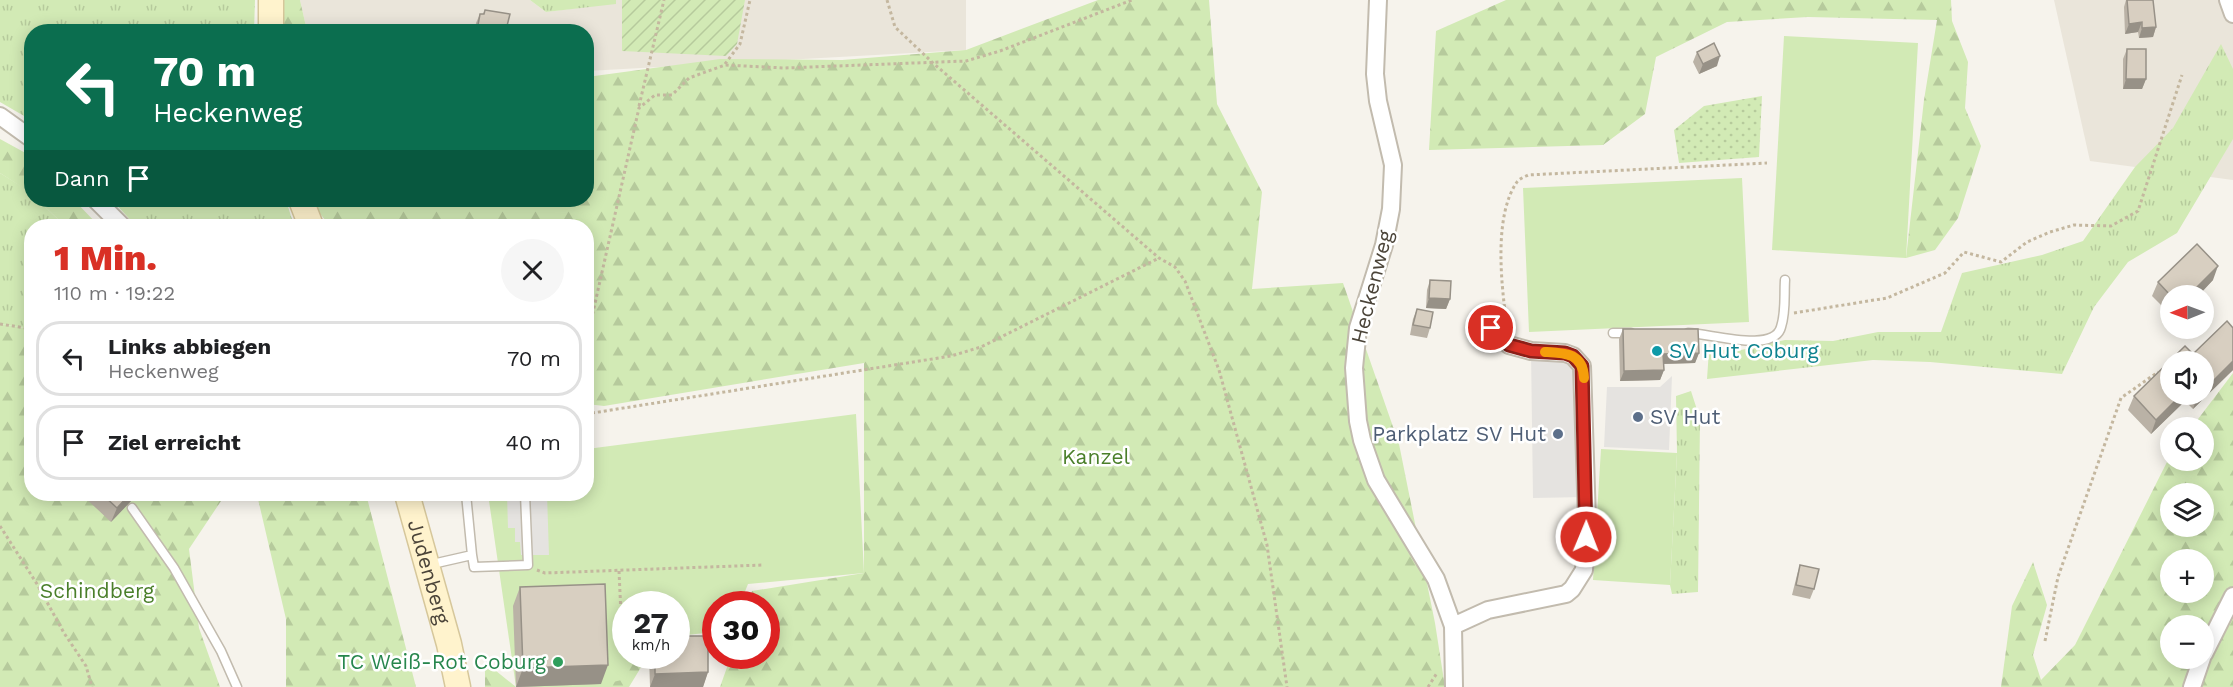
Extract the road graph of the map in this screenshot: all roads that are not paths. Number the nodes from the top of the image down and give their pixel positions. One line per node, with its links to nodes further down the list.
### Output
1 (271, 0): 5 (street)
2 (1378, 0): 22 (street, Heckenweg)
3 (2228, 0): 4 (street)
4 (2233, 14)
5 (271, 24)
6 (0, 116): 7 (street)
7 (24, 133)
8 (103, 207): 9 (street)
9 (115, 219)
10 (1785, 279): 14 (lane)
11 (1491, 328): 22 (street)
12 (1613, 333): 13 (lane)
13 (1646, 333)
14 (1678, 333)
15 (409, 501): 20 (street, Judenberg)
16 (467, 501): 19 (lane)
17 (525, 501): 19 (lane)
18 (132, 508): 25 (lane)
19 (472, 555): 20 (lane)
20 (428, 565): 26 (street, Judenberg)
21 (2233, 596): 23 (street)
22 (1453, 626): 27 (street, Heckenweg)
23 (2214, 634)
24 (2198, 669): 28 (street)
25 (237, 687)
26 (458, 687)
27 (1454, 687)
28 (2192, 687)

